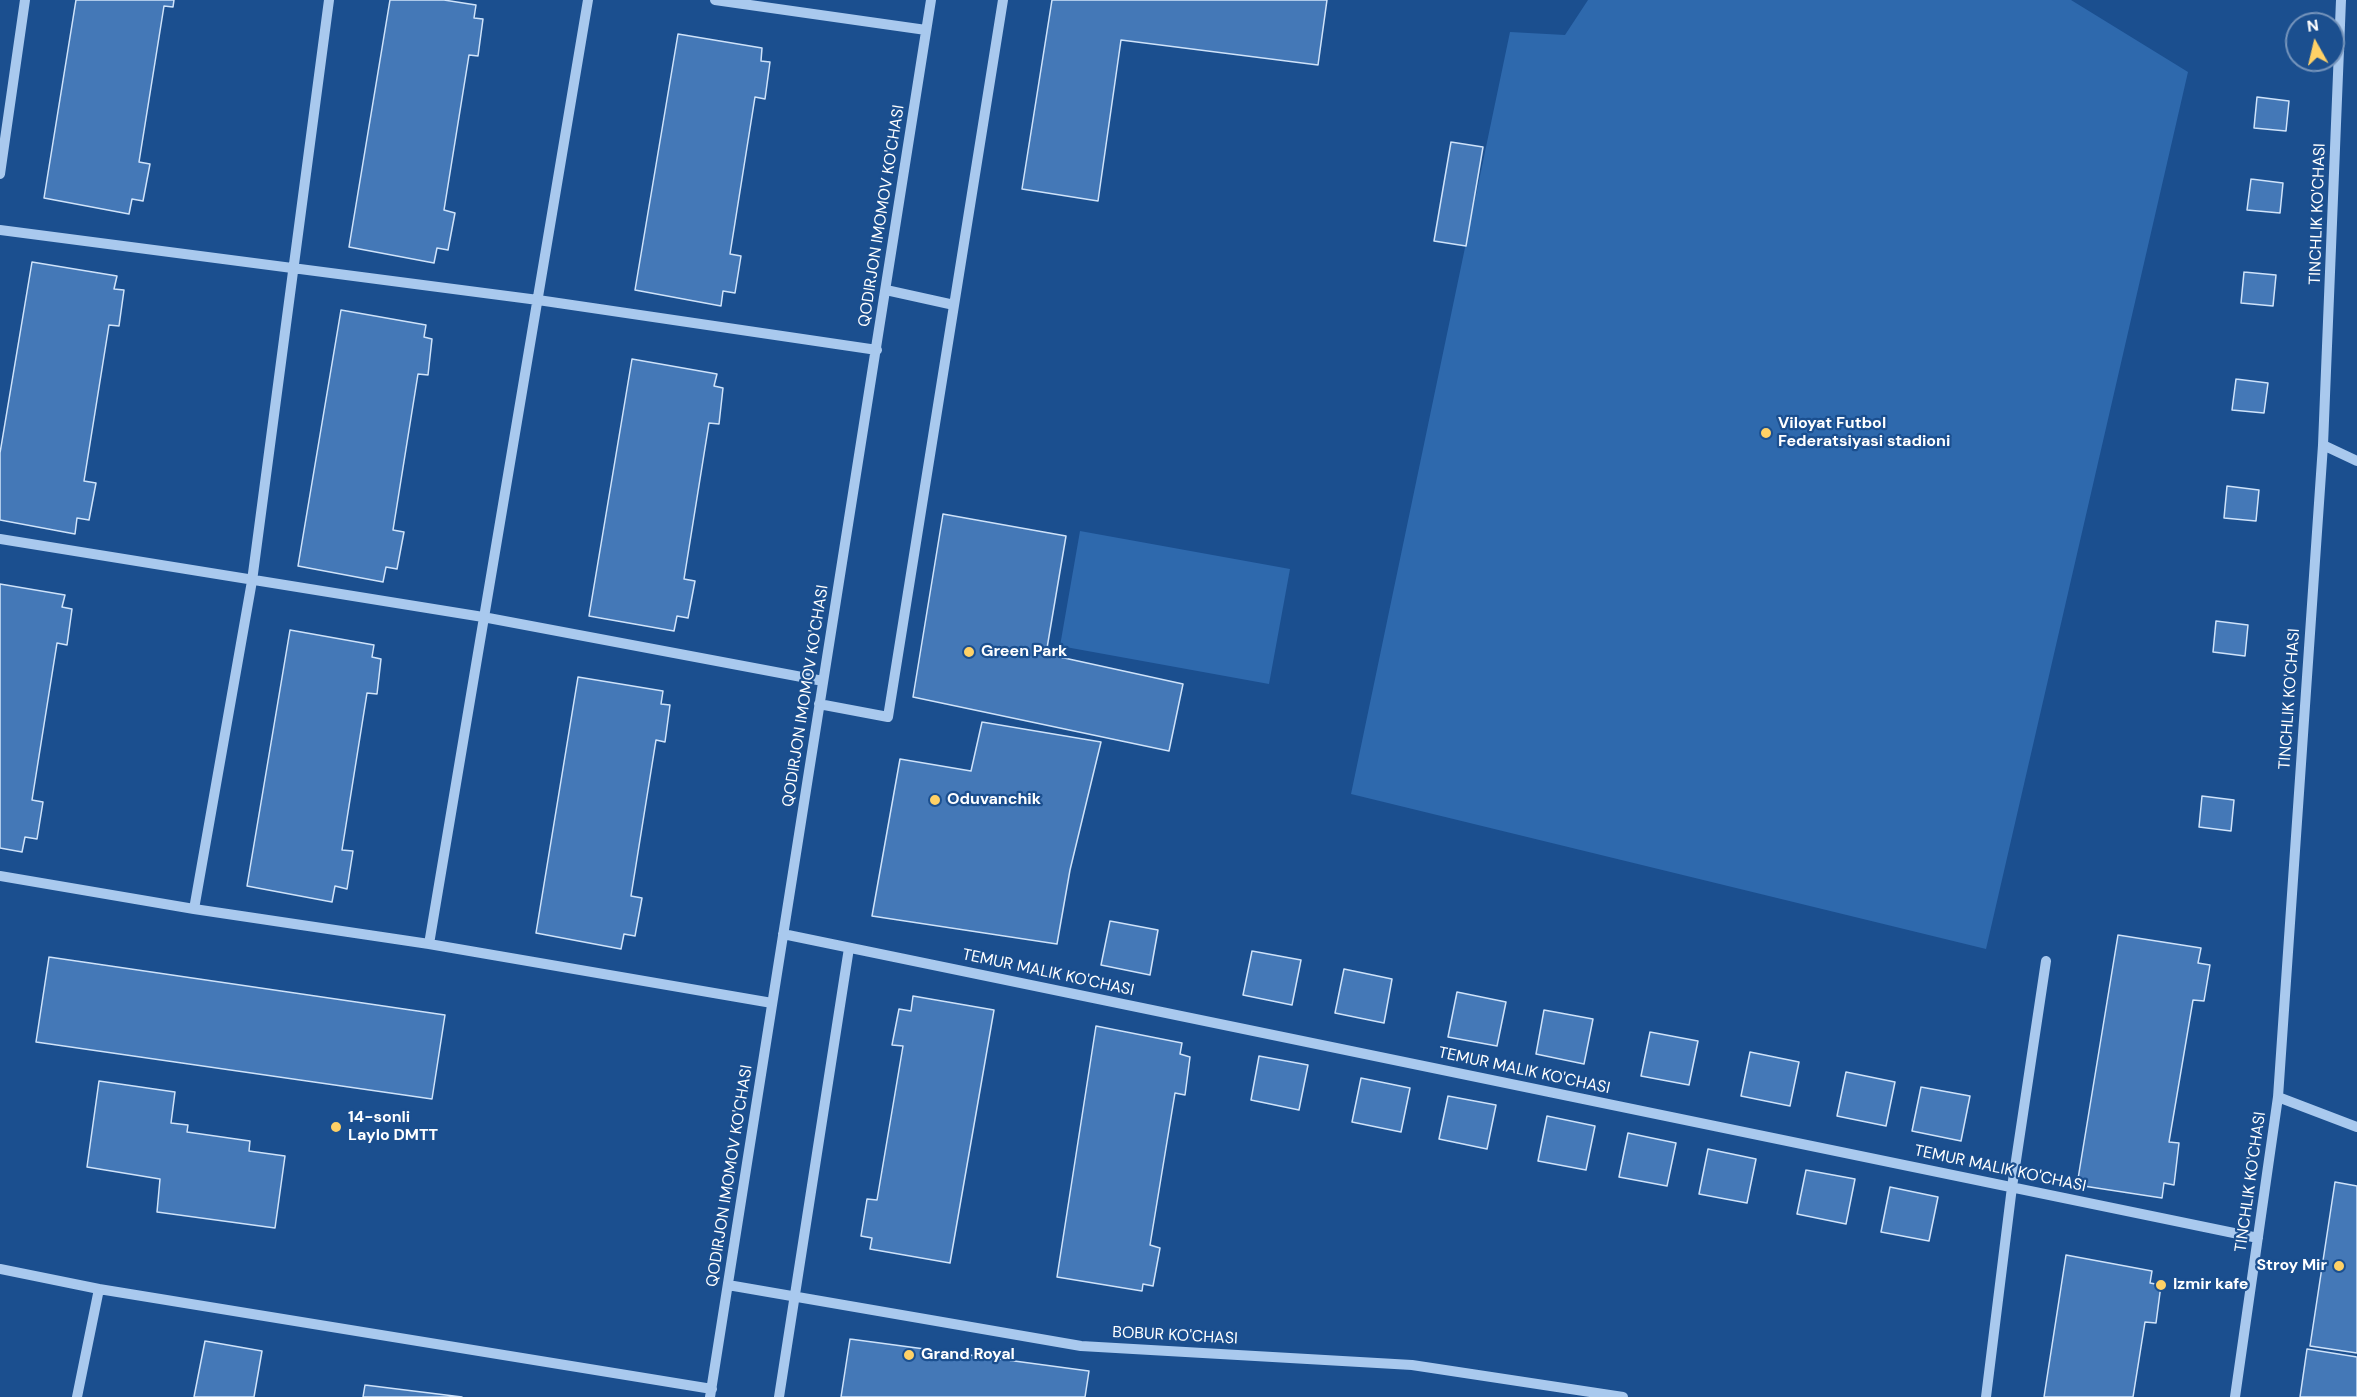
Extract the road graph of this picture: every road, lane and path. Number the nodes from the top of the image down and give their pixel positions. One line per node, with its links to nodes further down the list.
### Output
1 (25, 0): 9 (street)
2 (329, 0): 11 (street)
3 (588, 0): 13 (street)
4 (715, 0): 8 (street)
5 (931, 0): 8 (street, QODIRJON IMOMOV KO'CHASI)
6 (1003, 0): 14 (street)
7 (2342, 0): 16 (street, TINCHLIK KO'CHASI)
8 (926, 30): 12 (street, QODIRJON IMOMOV KO'CHASI)
9 (0, 174)
10 (0, 230): 11 (street)
11 (294, 268): 13 (street); 19 (street)
12 (886, 290): 14 (street); 15 (street, QODIRJON IMOMOV KO'CHASI)
13 (538, 300): 15 (street); 20 (street)
14 (954, 305): 22 (street)
15 (877, 350): 21 (street, QODIRJON IMOMOV KO'CHASI)
16 (2323, 445): 17 (street); 30 (street, TINCHLIK KO'CHASI)
17 (2357, 461)
18 (0, 539): 19 (street)
19 (252, 581): 20 (street); 24 (street)
20 (483, 617): 21 (street); 26 (street)
21 (823, 681): 22 (street, QODIRJON IMOMOV KO'CHASI)
22 (819, 704): 25 (street, QODIRJON IMOMOV KO'CHASI)
23 (0, 876): 24 (street)
24 (194, 909): 26 (street)
25 (783, 934): 27 (street, TEMUR MALIK KO'CHASI); 29 (street, QODIRJON IMOMOV KO'CHASI)
26 (429, 944): 29 (street)
27 (849, 948): 32 (street, TEMUR MALIK KO'CHASI); 39 (street)
28 (2046, 961): 32 (street)
29 (772, 1003): 35 (street, QODIRJON IMOMOV KO'CHASI)
30 (2278, 1097): 31 (street); 33 (street, TINCHLIK KO'CHASI)
31 (2357, 1127)
32 (2012, 1187): 33 (street, TEMUR MALIK KO'CHASI); 41 (street)
33 (2258, 1238): 42 (street, TINCHLIK KO'CHASI)
34 (0, 1269): 36 (street)
35 (728, 1285): 37 (street, QODIRJON IMOMOV KO'CHASI); 40 (street, BOBUR KO'CHASI)
36 (99, 1289): 37 (street); 38 (street)
37 (711, 1393)
38 (77, 1397)
39 (779, 1397)
40 (1623, 1397)
41 (1986, 1397)
42 (2235, 1397)

